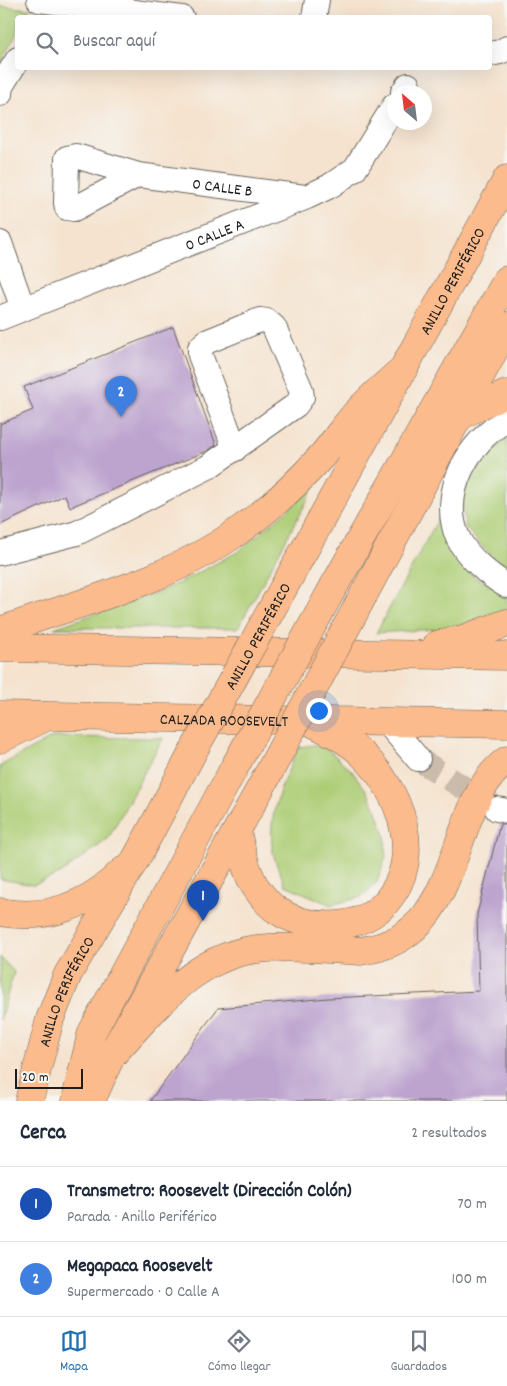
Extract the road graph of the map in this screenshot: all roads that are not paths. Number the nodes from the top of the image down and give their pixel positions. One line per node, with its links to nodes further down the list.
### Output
1 (317, 0): 4 (street)
2 (46, 5): 3 (street)
3 (151, 15)
4 (314, 15)
5 (15, 64): 6 (street)
6 (0, 94)
7 (387, 117): 10 (street, 0 CALLE A)
8 (138, 175): 10 (street, 0 CALLE B)
9 (507, 179): 16 (highway, ANILLO PERIFÉRICO)
10 (307, 197): 13 (street, 0 CALLE A)
11 (0, 243): 13 (street)
12 (507, 280): 41 (highway, bridge)
13 (23, 309): 14 (street, 0 CALLE A)
14 (0, 318)
15 (507, 326): 18 (highway)
16 (404, 367): 24 (highway); 37 (highway, ANILLO PERIFÉRICO, bridge)
17 (507, 394): 18 (highway)
18 (458, 417): 36 (highway, bridge)
19 (507, 420): 22 (street)
20 (235, 449): 20 (street); 21 (street)
21 (0, 553)
22 (507, 586)
23 (507, 623): 26 (highway)
24 (0, 631)
25 (0, 648): 26 (highway)
26 (367, 654): 27 (highway)
27 (507, 656)
28 (0, 716): 29 (highway, CALZADA ROOSEVELT)
29 (47, 716): 30 (highway, CALZADA ROOSEVELT); 33 (highway)
30 (308, 720): 31 (highway, CALZADA ROOSEVELT); 36 (highway)
31 (386, 721): 32 (highway, CALZADA ROOSEVELT); 34 (street)
32 (507, 724)
33 (0, 738)
34 (418, 759)
35 (507, 760): 39 (highway)
36 (237, 833): 39 (highway)
37 (138, 855): 38 (highway); 40 (highway, ANILLO PERIFÉRICO)
38 (0, 912)
39 (111, 1056): 42 (highway)
40 (30, 1101)
41 (76, 1101)
42 (90, 1101)

